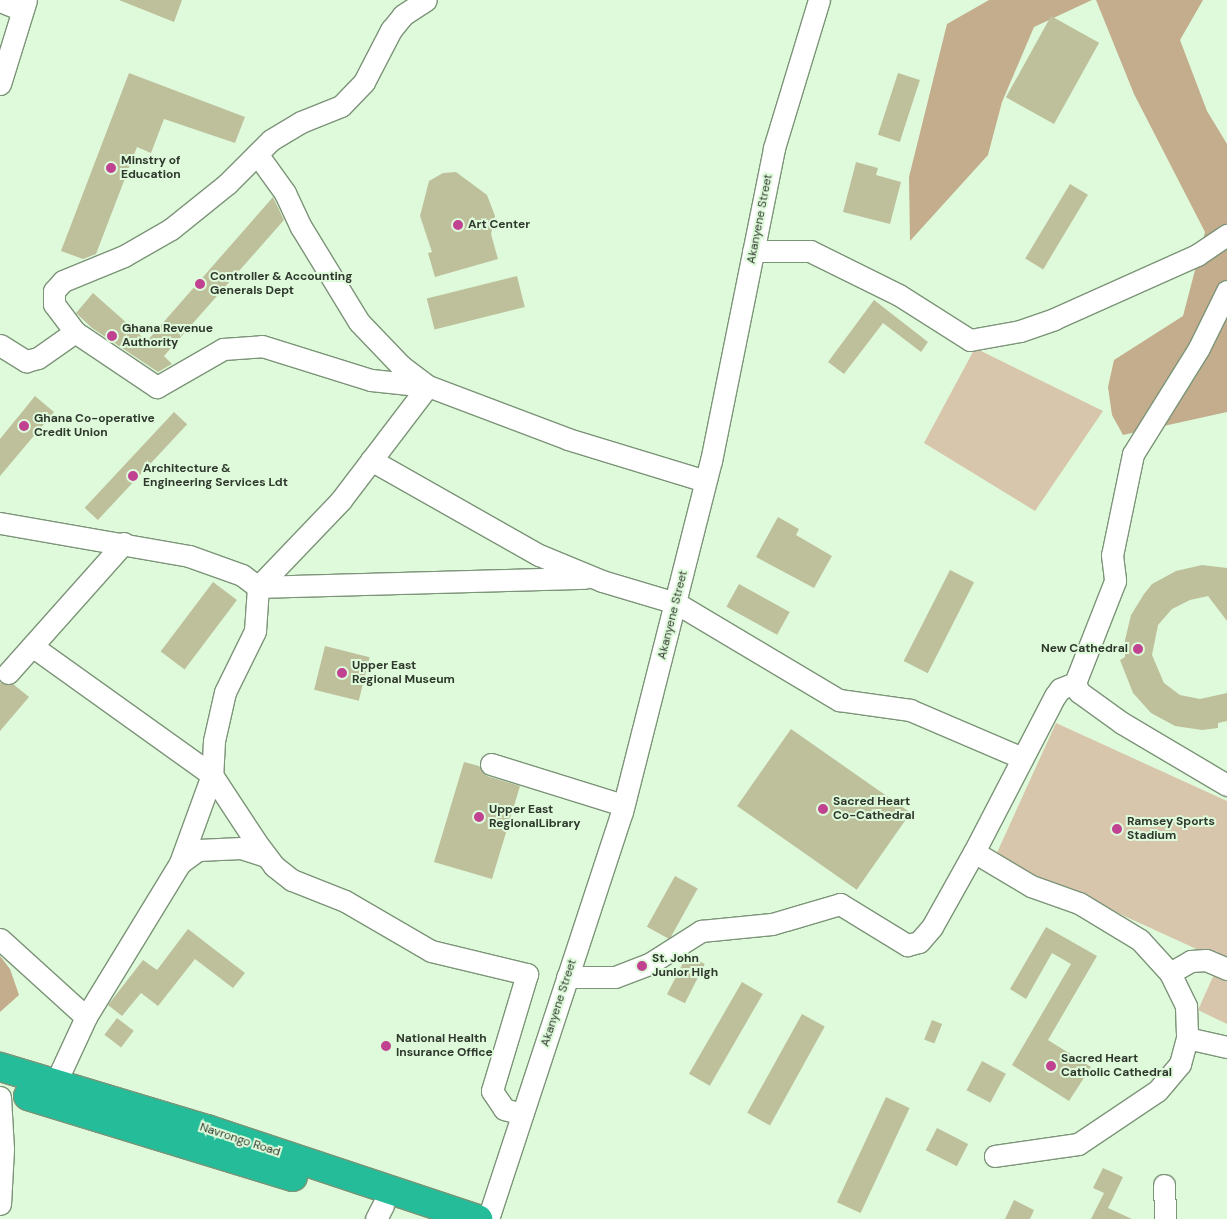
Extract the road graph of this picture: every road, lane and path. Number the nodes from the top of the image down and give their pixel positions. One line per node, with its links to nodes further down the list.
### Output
1 (426, 0): 6 (street)
2 (819, 0): 8 (street, Akanyene Street)
3 (0, 1): 4 (street)
4 (24, 5): 5 (street)
5 (0, 84)
6 (257, 154): 10 (street); 12 (street)
7 (1227, 235): 8 (street)
8 (753, 251): 14 (street, Akanyene Street)
9 (1227, 291): 22 (street)
10 (75, 332): 11 (street); 12 (street)
11 (0, 345)
12 (428, 386): 13 (street); 14 (street)
13 (370, 460): 17 (street); 18 (street)
14 (706, 481): 19 (street, Akanyene Street)
15 (0, 523): 16 (street)
16 (124, 543): 18 (street); 20 (street)
17 (593, 578): 18 (street); 19 (street)
18 (258, 587): 25 (street)
19 (676, 603): 23 (street); 27 (street, Akanyene Street)
20 (32, 646): 21 (street); 25 (street)
21 (8, 672)
22 (1075, 683): 23 (street); 26 (street)
23 (1022, 758): 28 (street)
24 (491, 764): 27 (street)
25 (212, 775): 29 (street); 30 (street)
26 (1227, 785)
27 (623, 805): 34 (street, Akanyene Street)
28 (974, 852): 33 (street); 34 (street)
29 (266, 856): 30 (street); 42 (street)
30 (180, 863): 35 (street)
31 (0, 939): 35 (street)
32 (1227, 969): 33 (street)
33 (1170, 973): 36 (street)
34 (567, 977): 42 (street, Akanyene Street)
35 (86, 1018): 39 (street)
36 (1187, 1038): 37 (street); 43 (street)
37 (1225, 1052)
38 (0, 1067): 39 (highway, Navrongo Road)
39 (55, 1084): 48 (highway, Navrongo Road)
40 (0, 1087): 46 (highway, Navrongo Road)
41 (0, 1097): 45 (street)
42 (522, 1114): 49 (street, Akanyene Street)
43 (995, 1156)
44 (1164, 1185): 50 (street)
45 (0, 1204)
46 (380, 1212): 47 (highway, Navrongo Road)
47 (426, 1219)
48 (478, 1219)
49 (488, 1219)
50 (1165, 1219)

